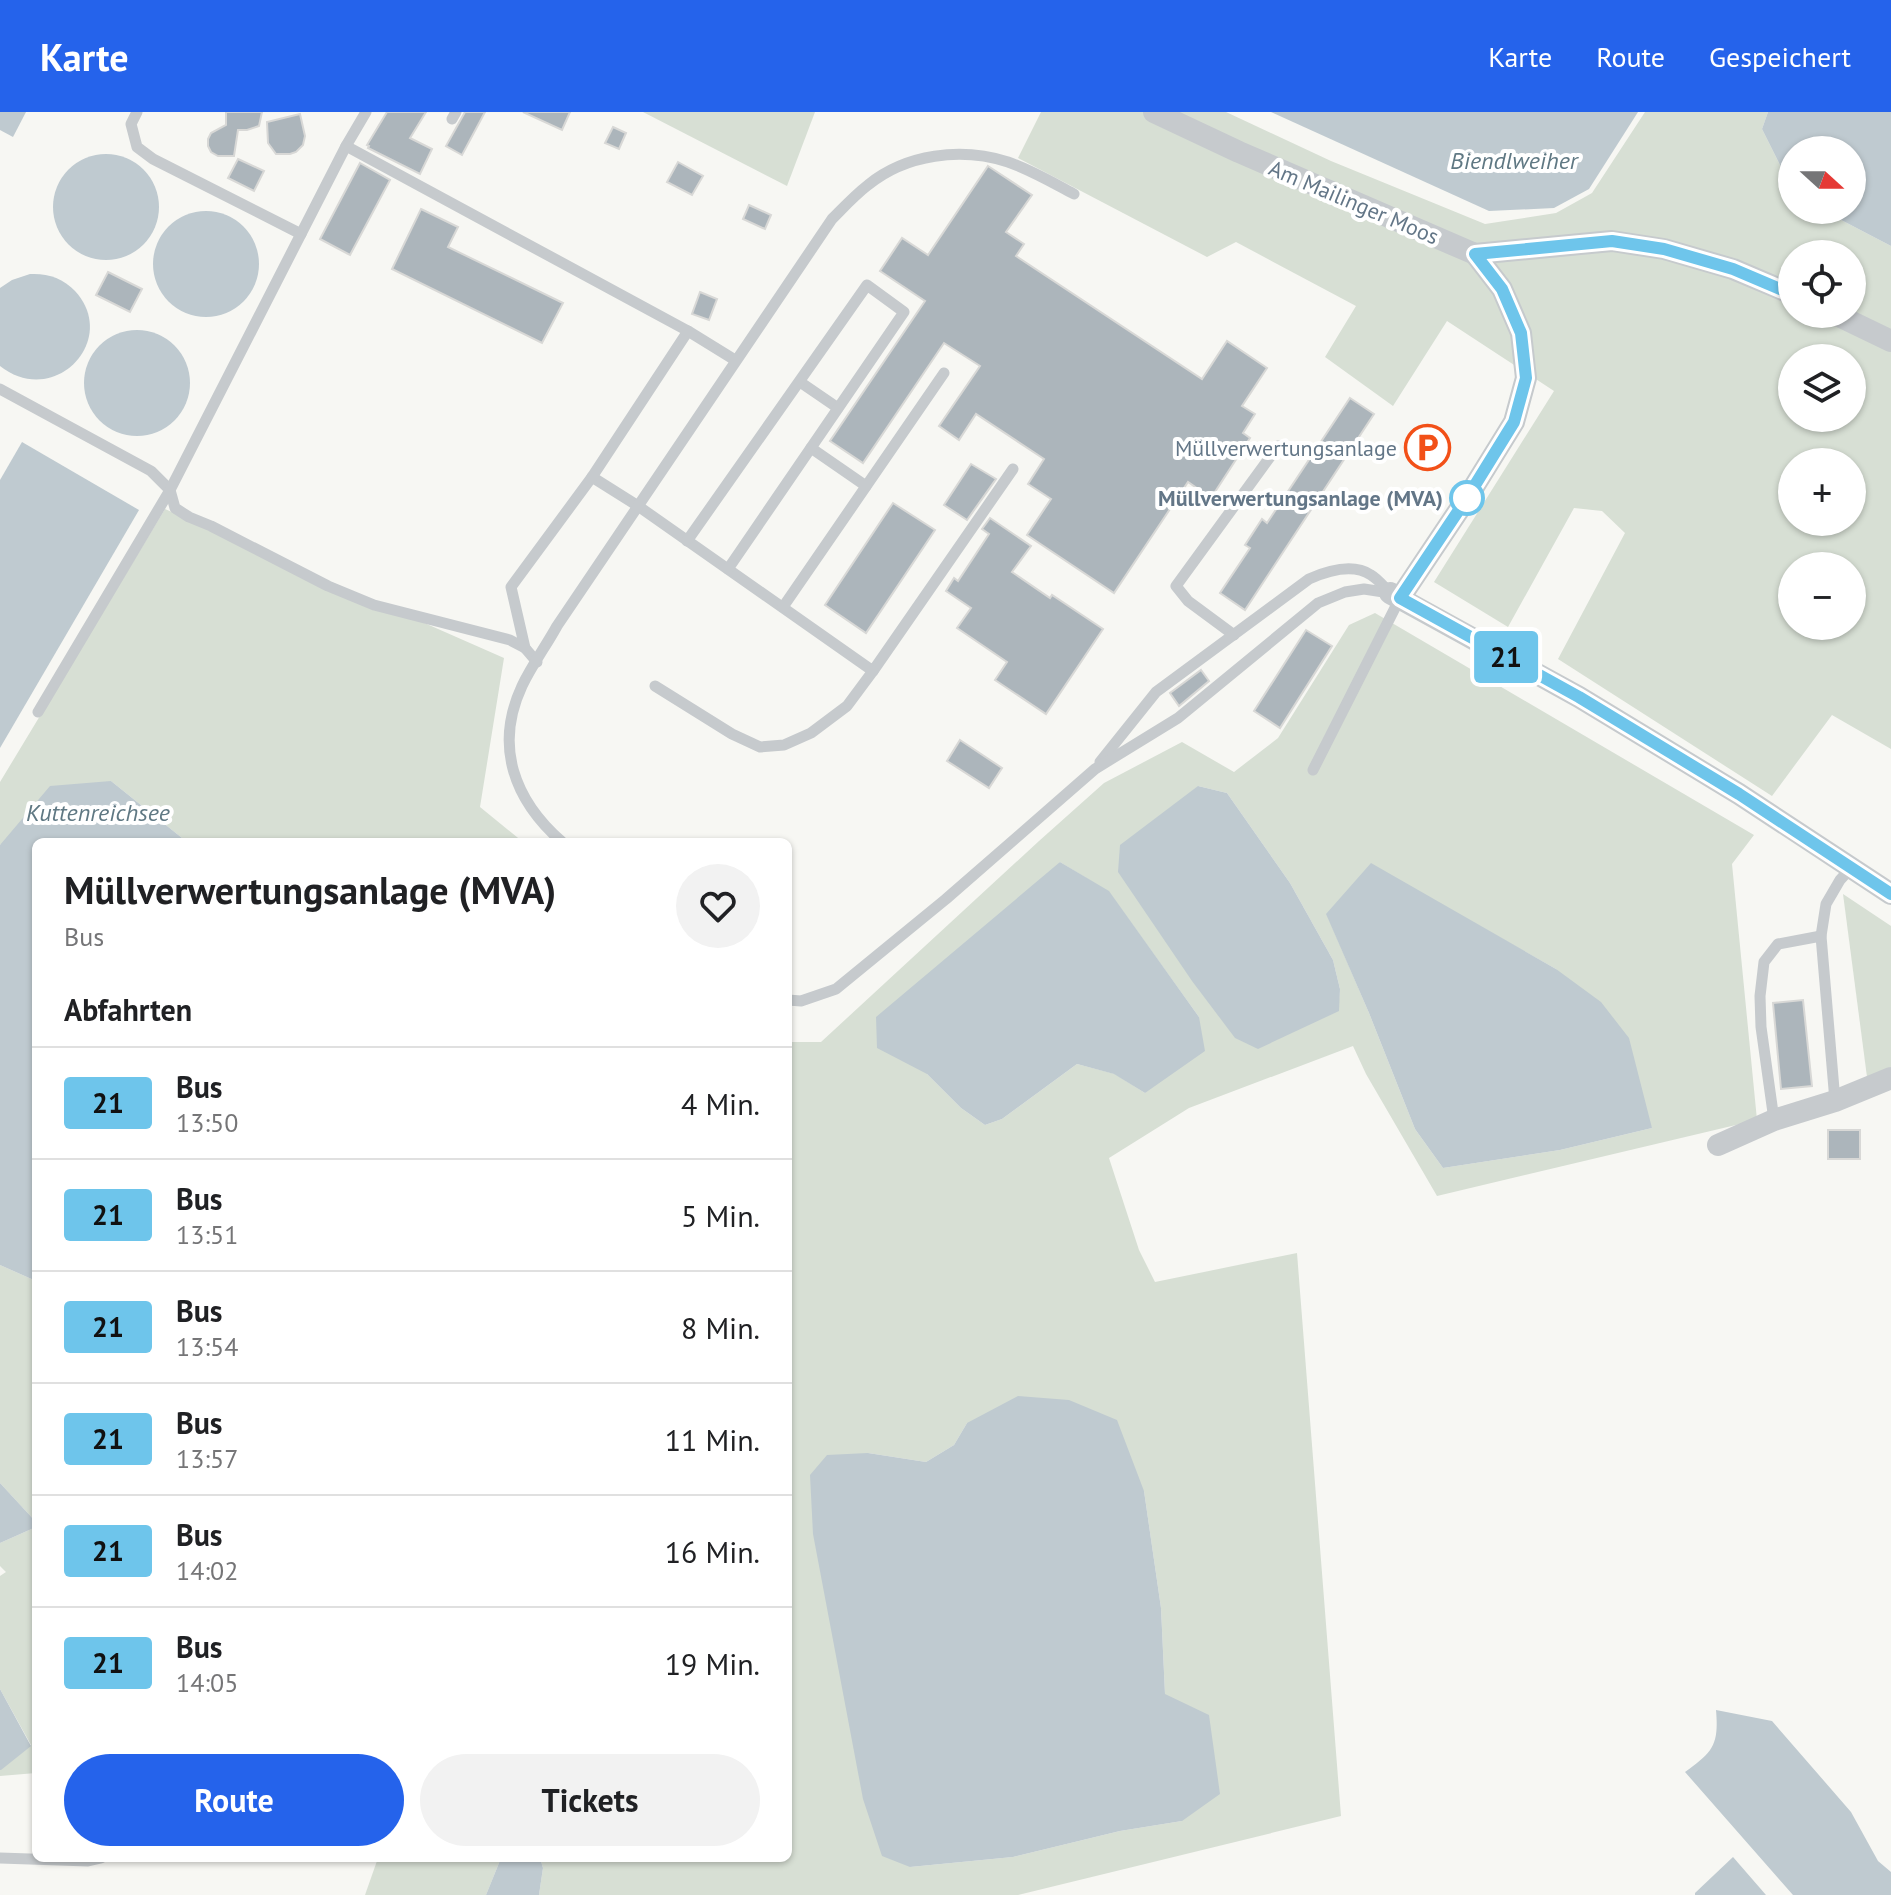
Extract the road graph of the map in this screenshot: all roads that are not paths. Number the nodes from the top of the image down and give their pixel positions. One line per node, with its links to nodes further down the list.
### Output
1 (137, 112): 6 (lane)
2 (366, 112): 4 (lane)
3 (1154, 112): 7 (street, Am Mailinger Moos)
4 (346, 146): 6 (lane); 10 (lane)
5 (1074, 194): 12 (lane)
6 (301, 234): 22 (lane)
7 (1475, 254): 8 (street, Am Mailinger Moos); 26 (street)
8 (1778, 288)
9 (1864, 328): 11 (street)
10 (688, 331): 12 (lane); 20 (lane)
11 (1891, 341)
12 (735, 360): 23 (lane)
13 (944, 373): 21 (lane)
14 (800, 382): 16 (lane); 16 (lane); 24 (lane)
15 (0, 389): 22 (lane)
16 (838, 408): 18 (lane)
17 (1278, 446): 28 (lane)
18 (811, 448): 21 (lane); 25 (lane)
19 (1013, 469): 31 (lane)
20 (592, 477): 23 (lane); 29 (lane)
21 (866, 486): 27 (lane)
22 (170, 490): 29 (lane); 33 (lane)
23 (638, 506): 24 (lane); 30 (lane)
24 (687, 541): 25 (lane)
25 (728, 569): 27 (lane)
26 (1395, 596): 28 (lane); 34 (lane); 35 (lane); 37 (street)
27 (783, 607): 31 (lane)
28 (1234, 635): 34 (lane)
29 (525, 648): 30 (lane)
30 (537, 662): 36 (lane)
31 (873, 671): 32 (lane)
32 (655, 686)
33 (38, 712)
34 (1095, 769): 40 (lane)
35 (1313, 770)
36 (557, 838)
37 (1851, 868): 38 (street); 39 (lane)
38 (1891, 894)
39 (1821, 936): 42 (lane); 43 (lane)
40 (792, 1000)
41 (1891, 1078): 42 (street)
42 (1835, 1101): 43 (street)
43 (1774, 1120): 44 (street)
44 (1718, 1145)
45 (0, 1858): 46 (lane)
46 (32, 1859)

